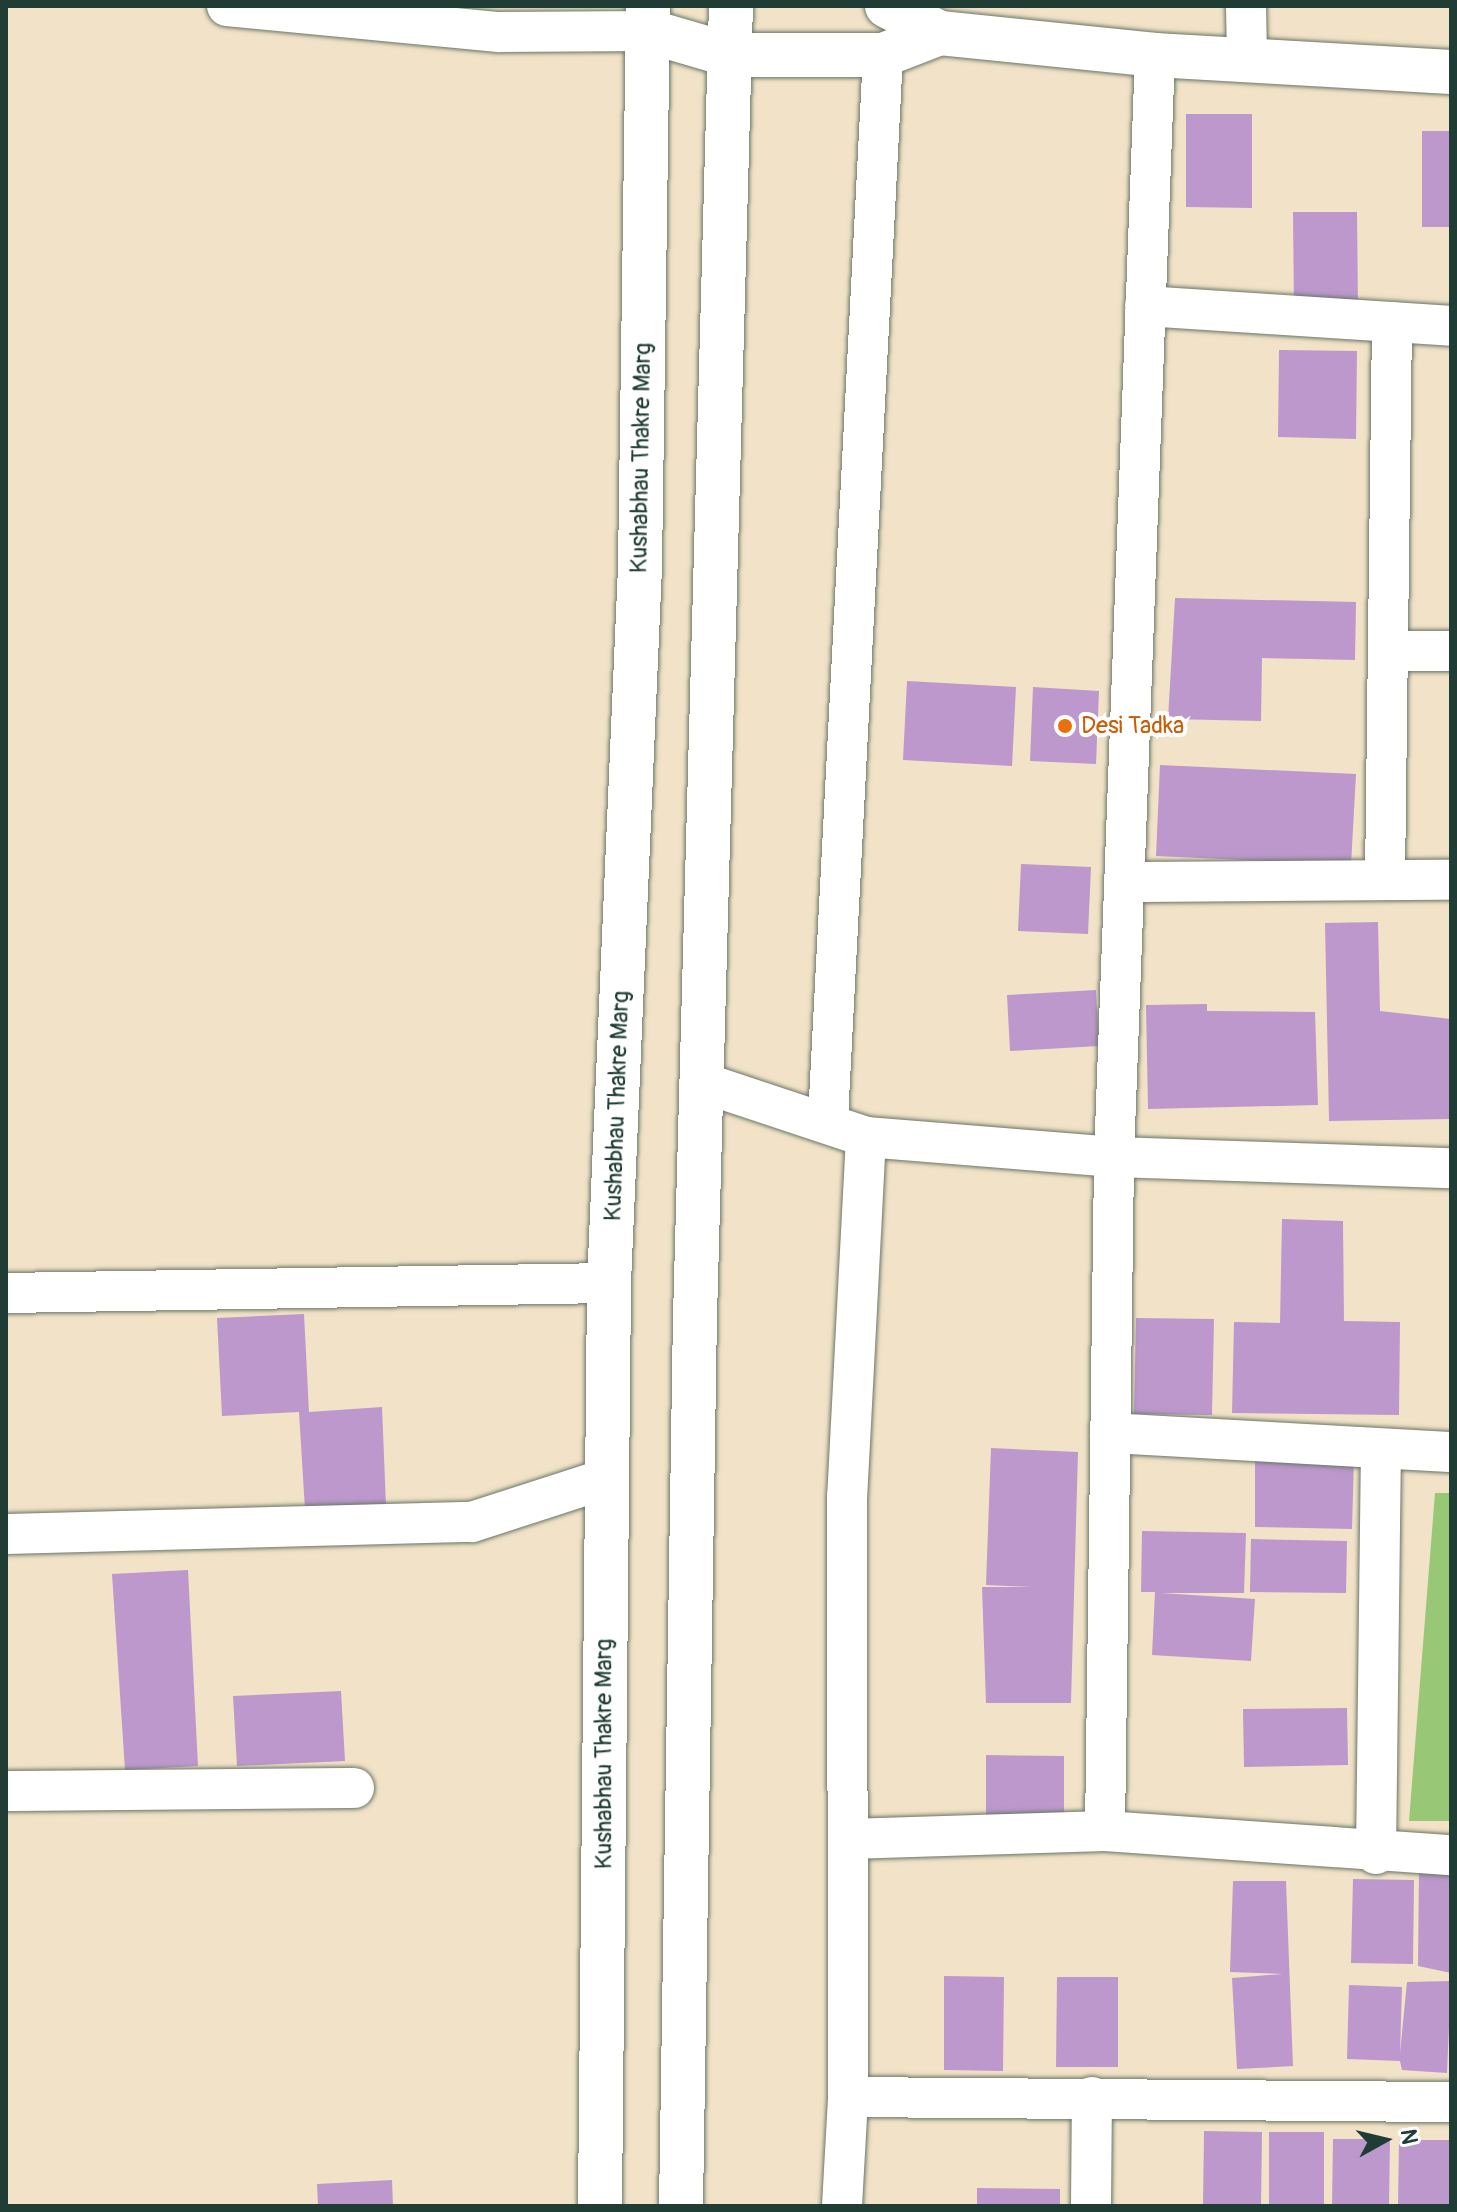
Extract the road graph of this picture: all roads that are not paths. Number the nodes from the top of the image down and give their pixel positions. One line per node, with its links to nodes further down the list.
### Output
1 (227, 6): 6 (street)
2 (714, 6): 7 (main road)
3 (731, 6): 9 (main road)
4 (887, 6): 8 (main road)
5 (1246, 6): 12 (street)
6 (479, 18): 7 (street)
7 (648, 19): 9 (main road); 27 (main road, Kushabhau Thakre Marg)
8 (940, 33): 10 (main road); 11 (main road)
9 (730, 55): 10 (main road); 22 (main road)
10 (883, 55): 23 (street)
11 (1155, 55): 12 (main road); 14 (street)
12 (1247, 60): 13 (main road)
13 (1451, 72)
14 (1145, 306): 15 (street); 21 (street)
15 (1392, 322): 16 (street); 17 (street)
16 (1451, 326)
17 (1388, 651): 18 (street); 19 (street)
18 (1451, 651)
19 (1385, 879): 20 (street); 21 (street)
20 (1451, 880)
21 (1128, 882): 25 (street)
22 (701, 1082): 23 (street); 44 (main road)
23 (828, 1119): 24 (street)
24 (866, 1137): 25 (street); 37 (street)
25 (1114, 1157): 26 (street); 29 (street)
26 (1451, 1168)
27 (609, 1283): 28 (street); 32 (main road, Kushabhau Thakre Marg)
28 (6, 1293)
29 (1110, 1433): 30 (street); 36 (street)
30 (1381, 1452): 31 (street); 38 (street)
31 (1451, 1452)
32 (605, 1479): 33 (street); 43 (main road, Kushabhau Thakre Marg)
33 (6, 1534)
34 (354, 1788): 35 (street)
35 (6, 1791)
36 (1105, 1831): 37 (street); 38 (street)
37 (848, 1839): 40 (street)
38 (1376, 1854): 39 (street)
39 (1451, 1855)
40 (848, 2097): 41 (street); 45 (street)
41 (1092, 2097): 42 (street); 46 (street)
42 (1451, 2102)
43 (600, 2206)
44 (681, 2206)
45 (842, 2206)
46 (1091, 2206)

